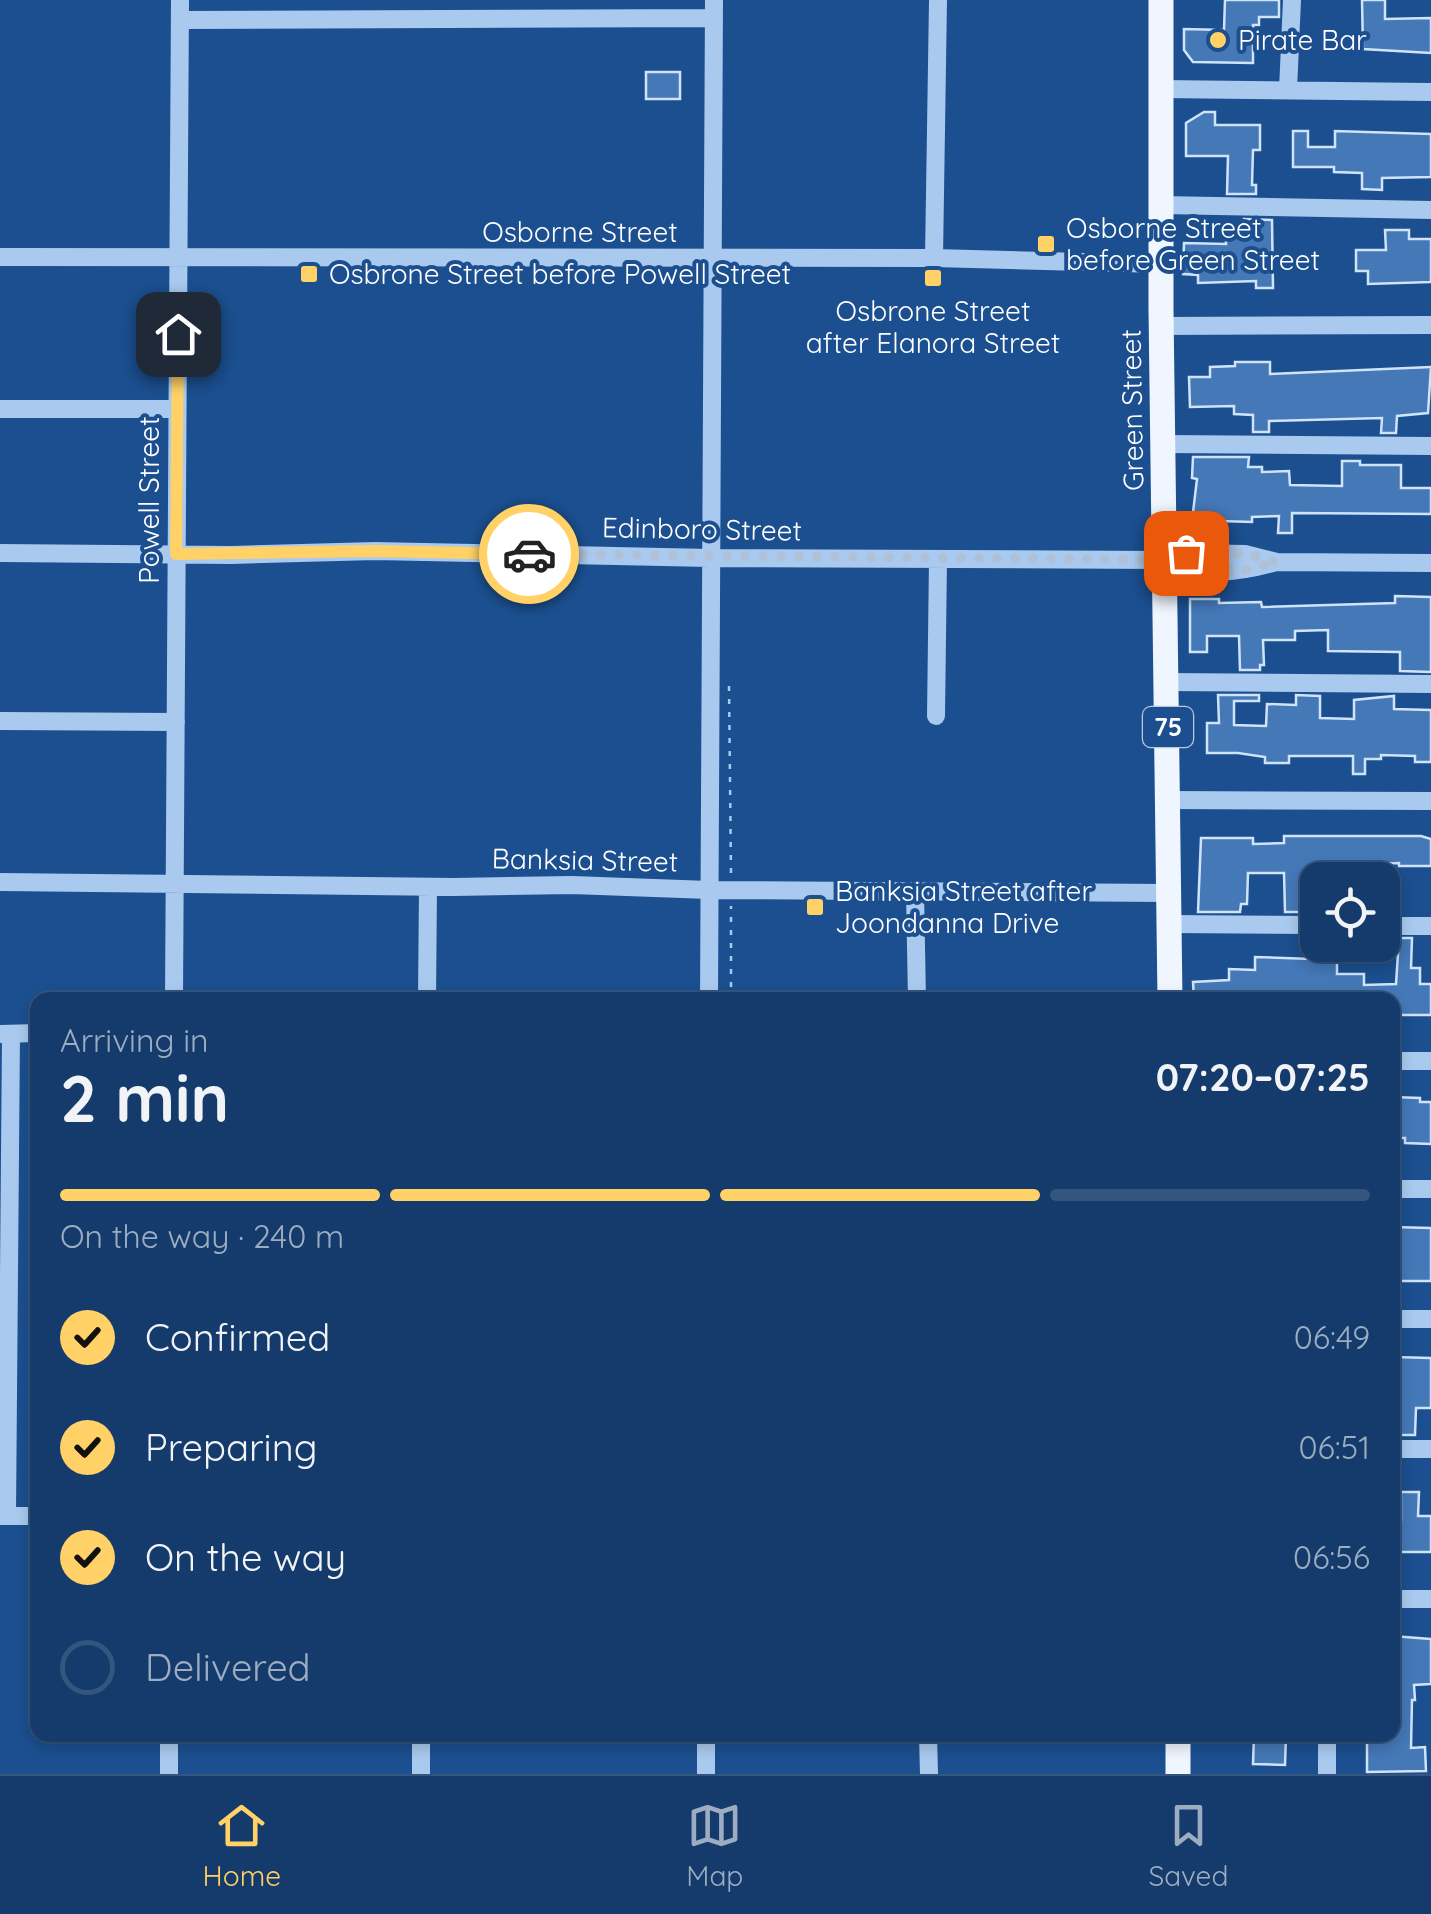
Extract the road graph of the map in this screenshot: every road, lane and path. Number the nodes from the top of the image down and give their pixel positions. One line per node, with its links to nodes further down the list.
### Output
1 (180, 0): 7 (street, Powell Street)
2 (938, 0): 15 (street)
3 (1161, 0): 8 (main road, Green Street / 75)
4 (1292, 0): 9 (street)
5 (446, 9): 6 (street); 7 (street)
6 (714, 9): 16 (street)
7 (180, 20): 14 (street, Powell Street)
8 (1160, 89): 9 (street); 11 (main road, Green Street / 75)
9 (1288, 90): 10 (street)
10 (1431, 92)
11 (1160, 206): 12 (street); 17 (main road, Green Street / 75)
12 (1431, 210)
13 (0, 256): 14 (street, Osborne Street)
14 (178, 258): 16 (street, Osborne Street); 21 (street, Powell Street)
15 (934, 258): 16 (street, Osborne Street); 17 (street, Osborne Street)
16 (713, 260): 26 (street)
17 (1160, 264): 18 (main road, Green Street / 75)
18 (1161, 326): 19 (street); 22 (main road, Green Street / 75)
19 (1431, 326)
20 (0, 409): 21 (street)
21 (178, 409): 25 (street, Powell Street)
22 (1163, 444): 23 (street); 28 (main road, Green Street / 75)
23 (1431, 446)
24 (0, 553): 25 (street, Edinboro Street)
25 (176, 554): 26 (street, Edinboro Street); 34 (street, Powell Street)
26 (710, 558): 27 (street, Edinboro Street); 40 (street)
27 (938, 559): 28 (street, Edinboro Street); 32 (street)
28 (1163, 560): 29 (street, Edinboro Street); 30 (main road, Green Street / 75)
29 (1431, 563)
30 (1167, 682): 31 (street); 35 (main road, Green Street / 75)
31 (1431, 684)
32 (936, 716)
33 (0, 721): 34 (street)
34 (176, 722): 38 (street, Powell Street)
35 (1168, 800): 36 (street); 42 (main road, Green Street / 75)
36 (1431, 802)
37 (0, 882): 38 (street, Banksia Street)
38 (176, 886): 39 (street, Banksia Street); 47 (street, Powell Street)
39 (428, 887): 40 (street, Banksia Street); 48 (street)
40 (709, 890): 41 (street, Banksia Street); 49 (street)
41 (915, 892): 42 (street, Banksia Street); 50 (street)
42 (1169, 893): 43 (main road, Green Street / 75)
43 (1170, 924): 44 (street); 51 (main road, Green Street / 75)
44 (1300, 925)
45 (1400, 926): 46 (street)
46 (1431, 926)
47 (174, 992)
48 (427, 992)
49 (709, 992)
50 (917, 992)
51 (1170, 992)
52 (6, 1034): 61 (street)
53 (1400, 1060): 54 (street)
54 (1431, 1061)
55 (1400, 1189): 56 (street)
56 (1431, 1189)
57 (1400, 1319): 58 (street)
58 (1431, 1319)
59 (1400, 1449): 60 (street)
60 (1431, 1449)
61 (3, 1516): 62 (street)
62 (30, 1516)
63 (1431, 1598): 64 (street)
64 (1400, 1599)
65 (169, 1742): 71 (street)
66 (421, 1742): 72 (street)
67 (706, 1742): 73 (street)
68 (928, 1742): 74 (street)
69 (1178, 1742): 75 (main road)
70 (1327, 1742): 76 (street)
71 (169, 1774)
72 (420, 1774)
73 (706, 1774)
74 (929, 1774)
75 (1178, 1774)
76 (1327, 1774)

